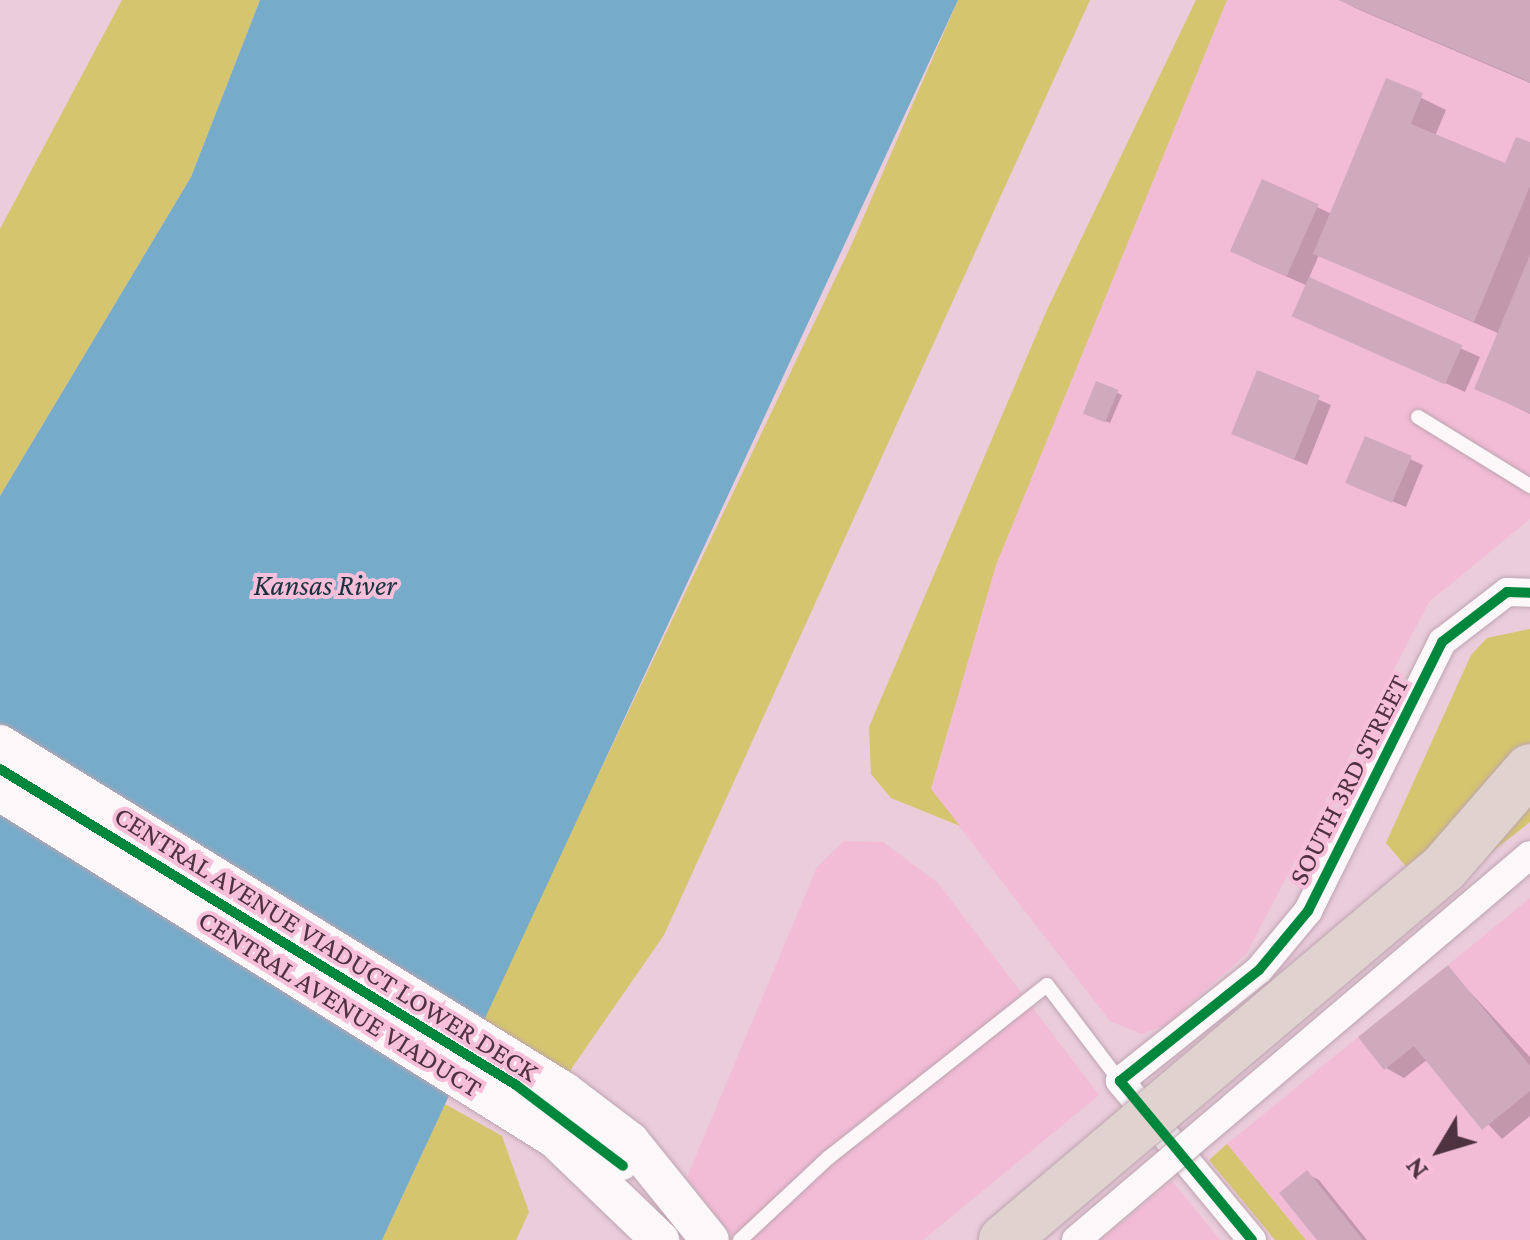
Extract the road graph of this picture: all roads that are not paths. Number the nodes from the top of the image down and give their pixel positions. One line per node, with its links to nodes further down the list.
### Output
1 (1418, 417): 2 (lane)
2 (1530, 486)
3 (1530, 593): 9 (street, SOUTH 3RD STREET)
4 (0, 744): 12 (main road, CENTRAL AVENUE VIADUCT)
5 (0, 769): 10 (street, CENTRAL AVENUE VIADUCT LOWER DECK)
6 (1530, 769): 14 (highway, bridge)
7 (0, 792): 11 (main road, CENTRAL AVENUE VIADUCT)
8 (1530, 855): 15 (street, bridge)
9 (1120, 1081): 13 (lane); 16 (street)
10 (623, 1166)
11 (660, 1240)
12 (710, 1240)
13 (740, 1240)
14 (1004, 1240)
15 (1076, 1240)
16 (1252, 1240)

